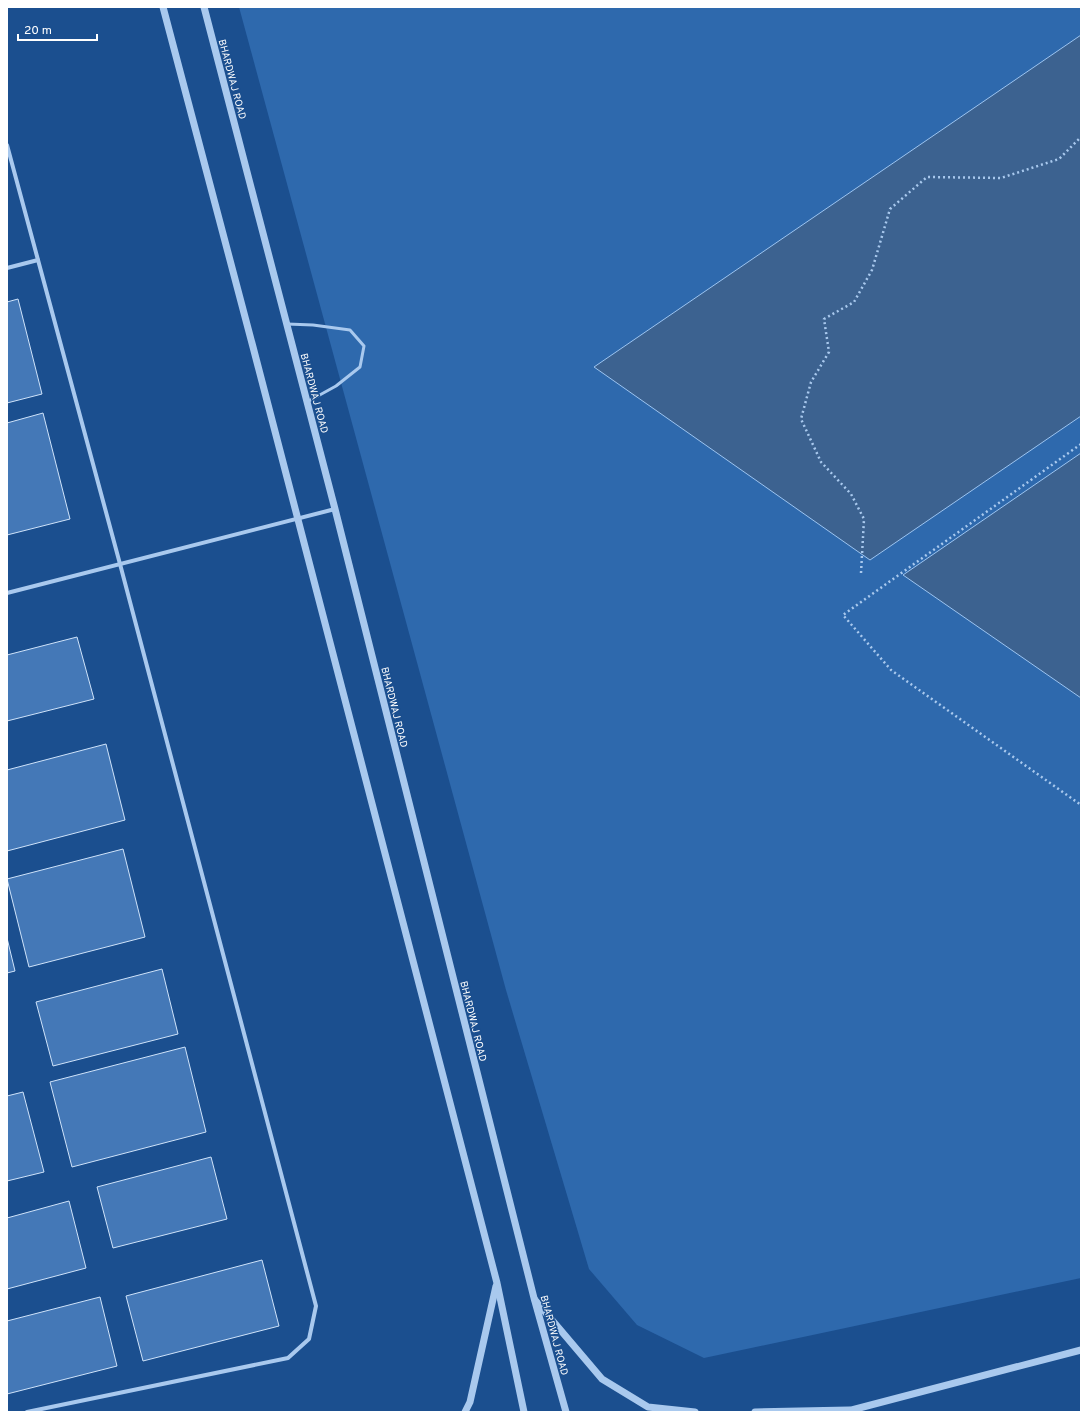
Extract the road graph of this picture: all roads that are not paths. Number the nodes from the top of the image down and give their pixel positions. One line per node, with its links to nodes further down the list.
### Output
1 (163, 7): 9 (street)
2 (204, 7): 6 (street, BHARDWAJ ROAD)
3 (7, 145): 4 (street)
4 (38, 260): 5 (street); 10 (street)
5 (7, 268)
6 (287, 324): 7 (street, BHARDWAJ ROAD); 7 (lane)
7 (307, 402): 8 (street, BHARDWAJ ROAD)
8 (335, 509): 9 (street); 13 (street, BHARDWAJ ROAD)
9 (298, 519): 10 (street); 12 (street)
10 (120, 564): 11 (street); 16 (street)
11 (7, 594)
12 (496, 1283): 17 (street); 18 (street)
13 (534, 1298): 19 (street, BHARDWAJ ROAD); 20 (street)
14 (1081, 1350): 15 (street)
15 (847, 1411): 21 (street)
16 (26, 1412)
17 (465, 1412)
18 (524, 1412)
19 (566, 1412)
20 (695, 1412)
21 (755, 1412)

